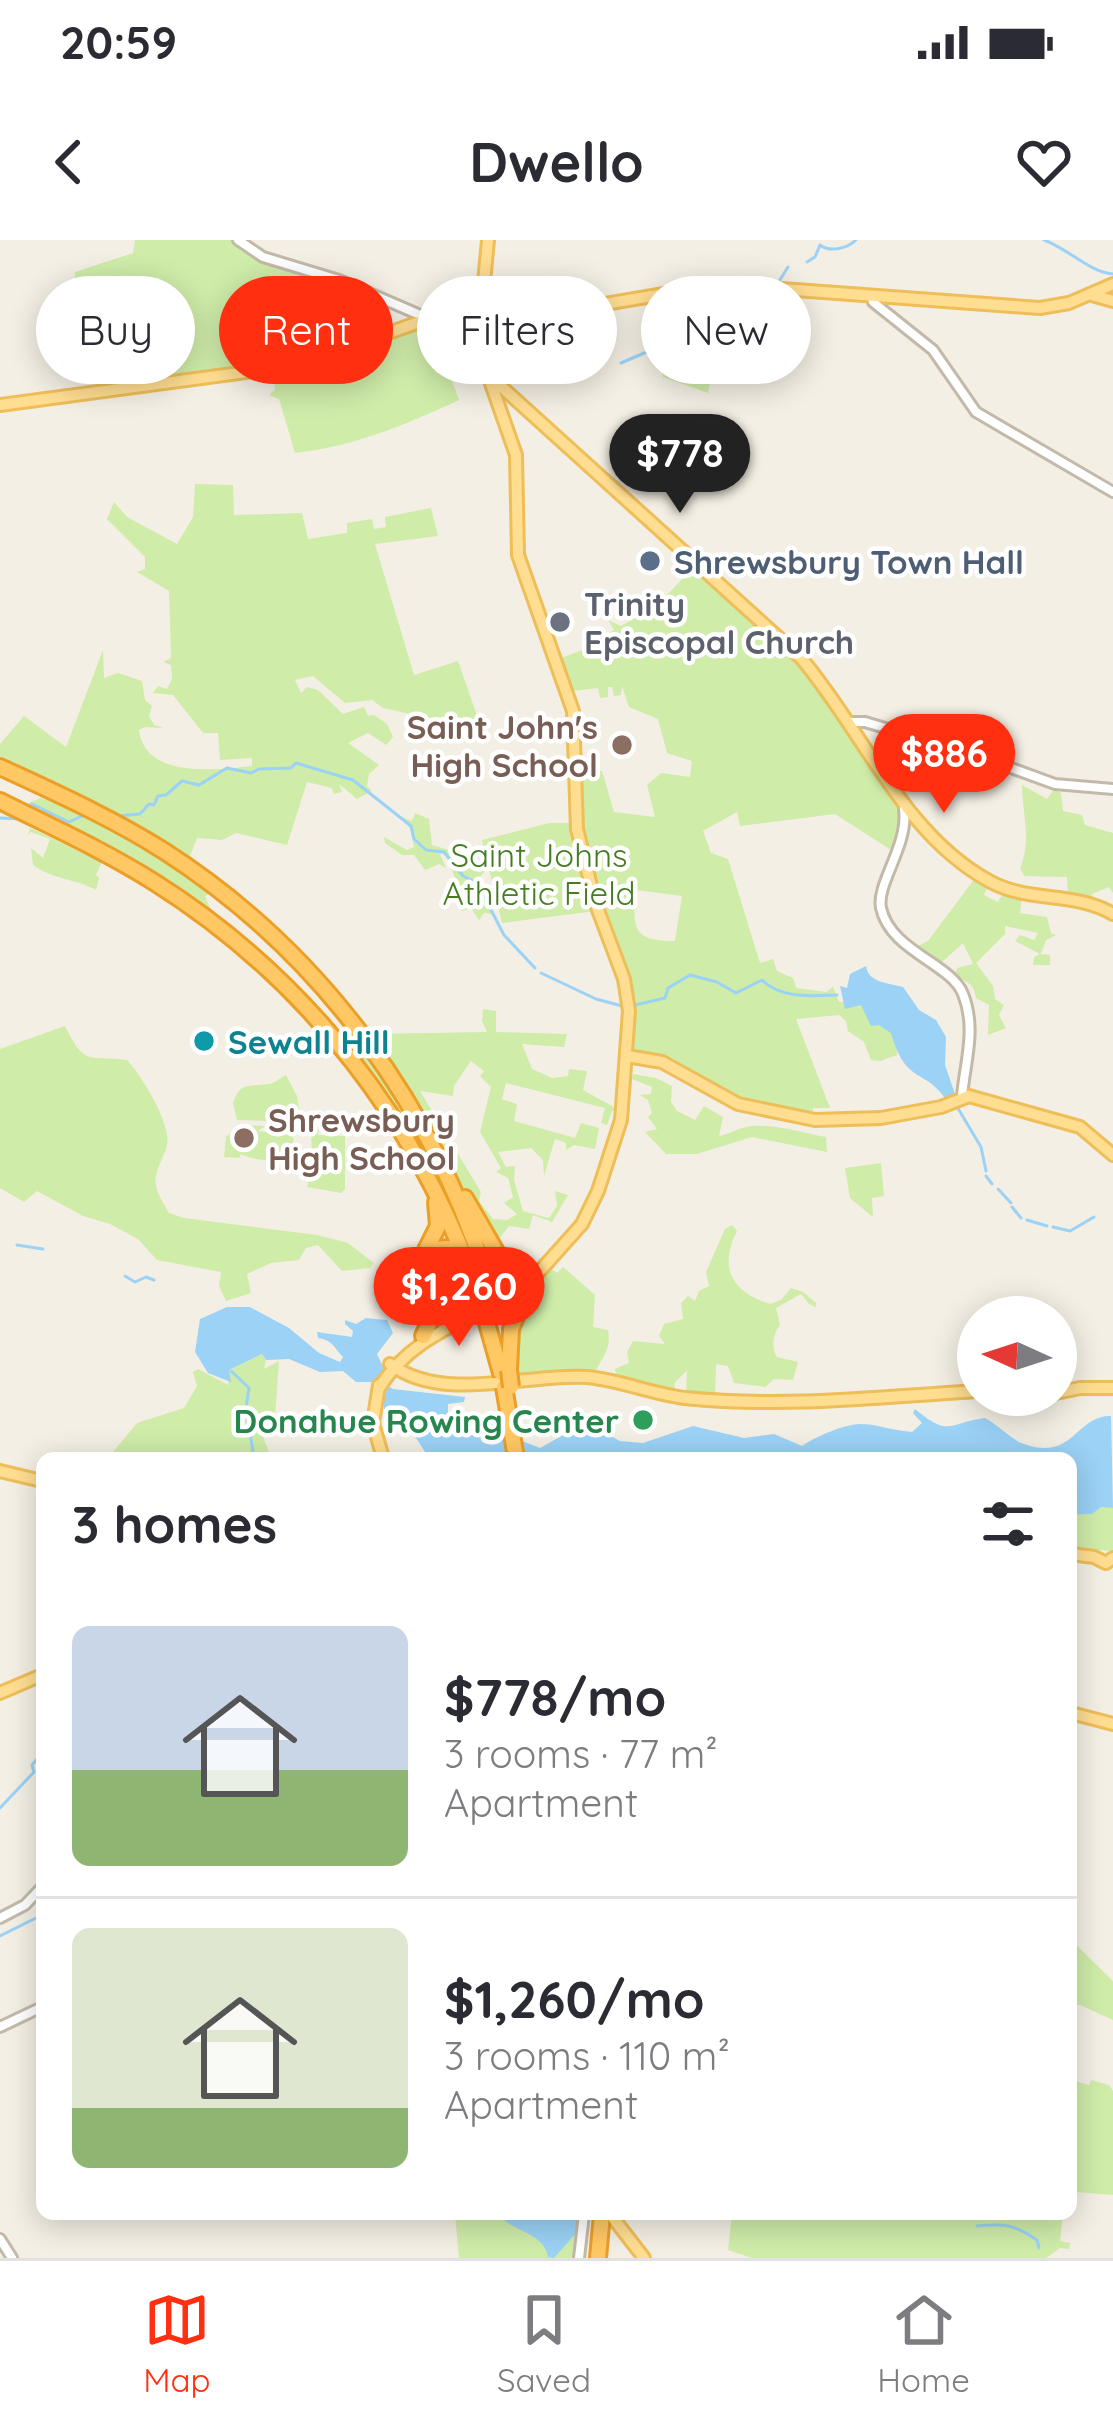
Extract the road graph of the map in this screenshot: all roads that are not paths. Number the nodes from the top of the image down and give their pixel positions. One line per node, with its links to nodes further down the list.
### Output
1 (238, 240): 7 (street)
2 (488, 240): 3 (main road)
3 (485, 276)
4 (1106, 294): 5 (main road)
5 (871, 296): 6 (main road); 11 (street)
6 (617, 302)
7 (412, 318): 8 (main road); 10 (main road)
8 (417, 318)
9 (495, 386): 12 (main road); 18 (main road)
10 (0, 405)
11 (1113, 493)
12 (850, 722): 14 (street); 16 (main road)
13 (0, 767): 20 (highway)
14 (1113, 789)
15 (0, 801): 22 (highway)
16 (906, 810): 17 (main road); 19 (street)
17 (1113, 914)
18 (627, 1056): 19 (main road); 24 (main road)
19 (962, 1096): 21 (main road)
20 (426, 1133): 23 (highway); 25 (highway)
21 (1113, 1155)
22 (427, 1174): 25 (highway); 26 (highway)
23 (498, 1259): 24 (highway); 24 (highway)
24 (523, 1288): 27 (main road); 28 (main road); 30 (highway)
25 (483, 1295): 26 (highway); 30 (highway, bridge)
26 (424, 1296): 27 (highway); 28 (highway)
27 (467, 1313): 28 (main road)
28 (437, 1330): 29 (main road)
29 (391, 1365): 33 (main road); 34 (main road)
30 (506, 1379): 35 (highway)
31 (1113, 1388): 32 (main road)
32 (1077, 1389)
33 (957, 1392)
34 (381, 1452)
35 (518, 1452)
36 (0, 1472): 37 (main road)
37 (36, 1480)
38 (1077, 1553): 39 (main road)
39 (1109, 1559)
40 (36, 1678): 41 (main road)
41 (0, 1693)
42 (1077, 1717): 43 (main road)
43 (1113, 1726)
44 (36, 1893): 45 (street)
45 (0, 1918)
46 (36, 2010): 47 (street)
47 (0, 2027)
48 (583, 2220): 53 (street)
49 (607, 2220): 54 (highway)
50 (613, 2220): 55 (main road)
51 (0, 2239): 52 (street)
52 (12, 2258)
53 (579, 2258)
54 (595, 2258)
55 (644, 2258)

